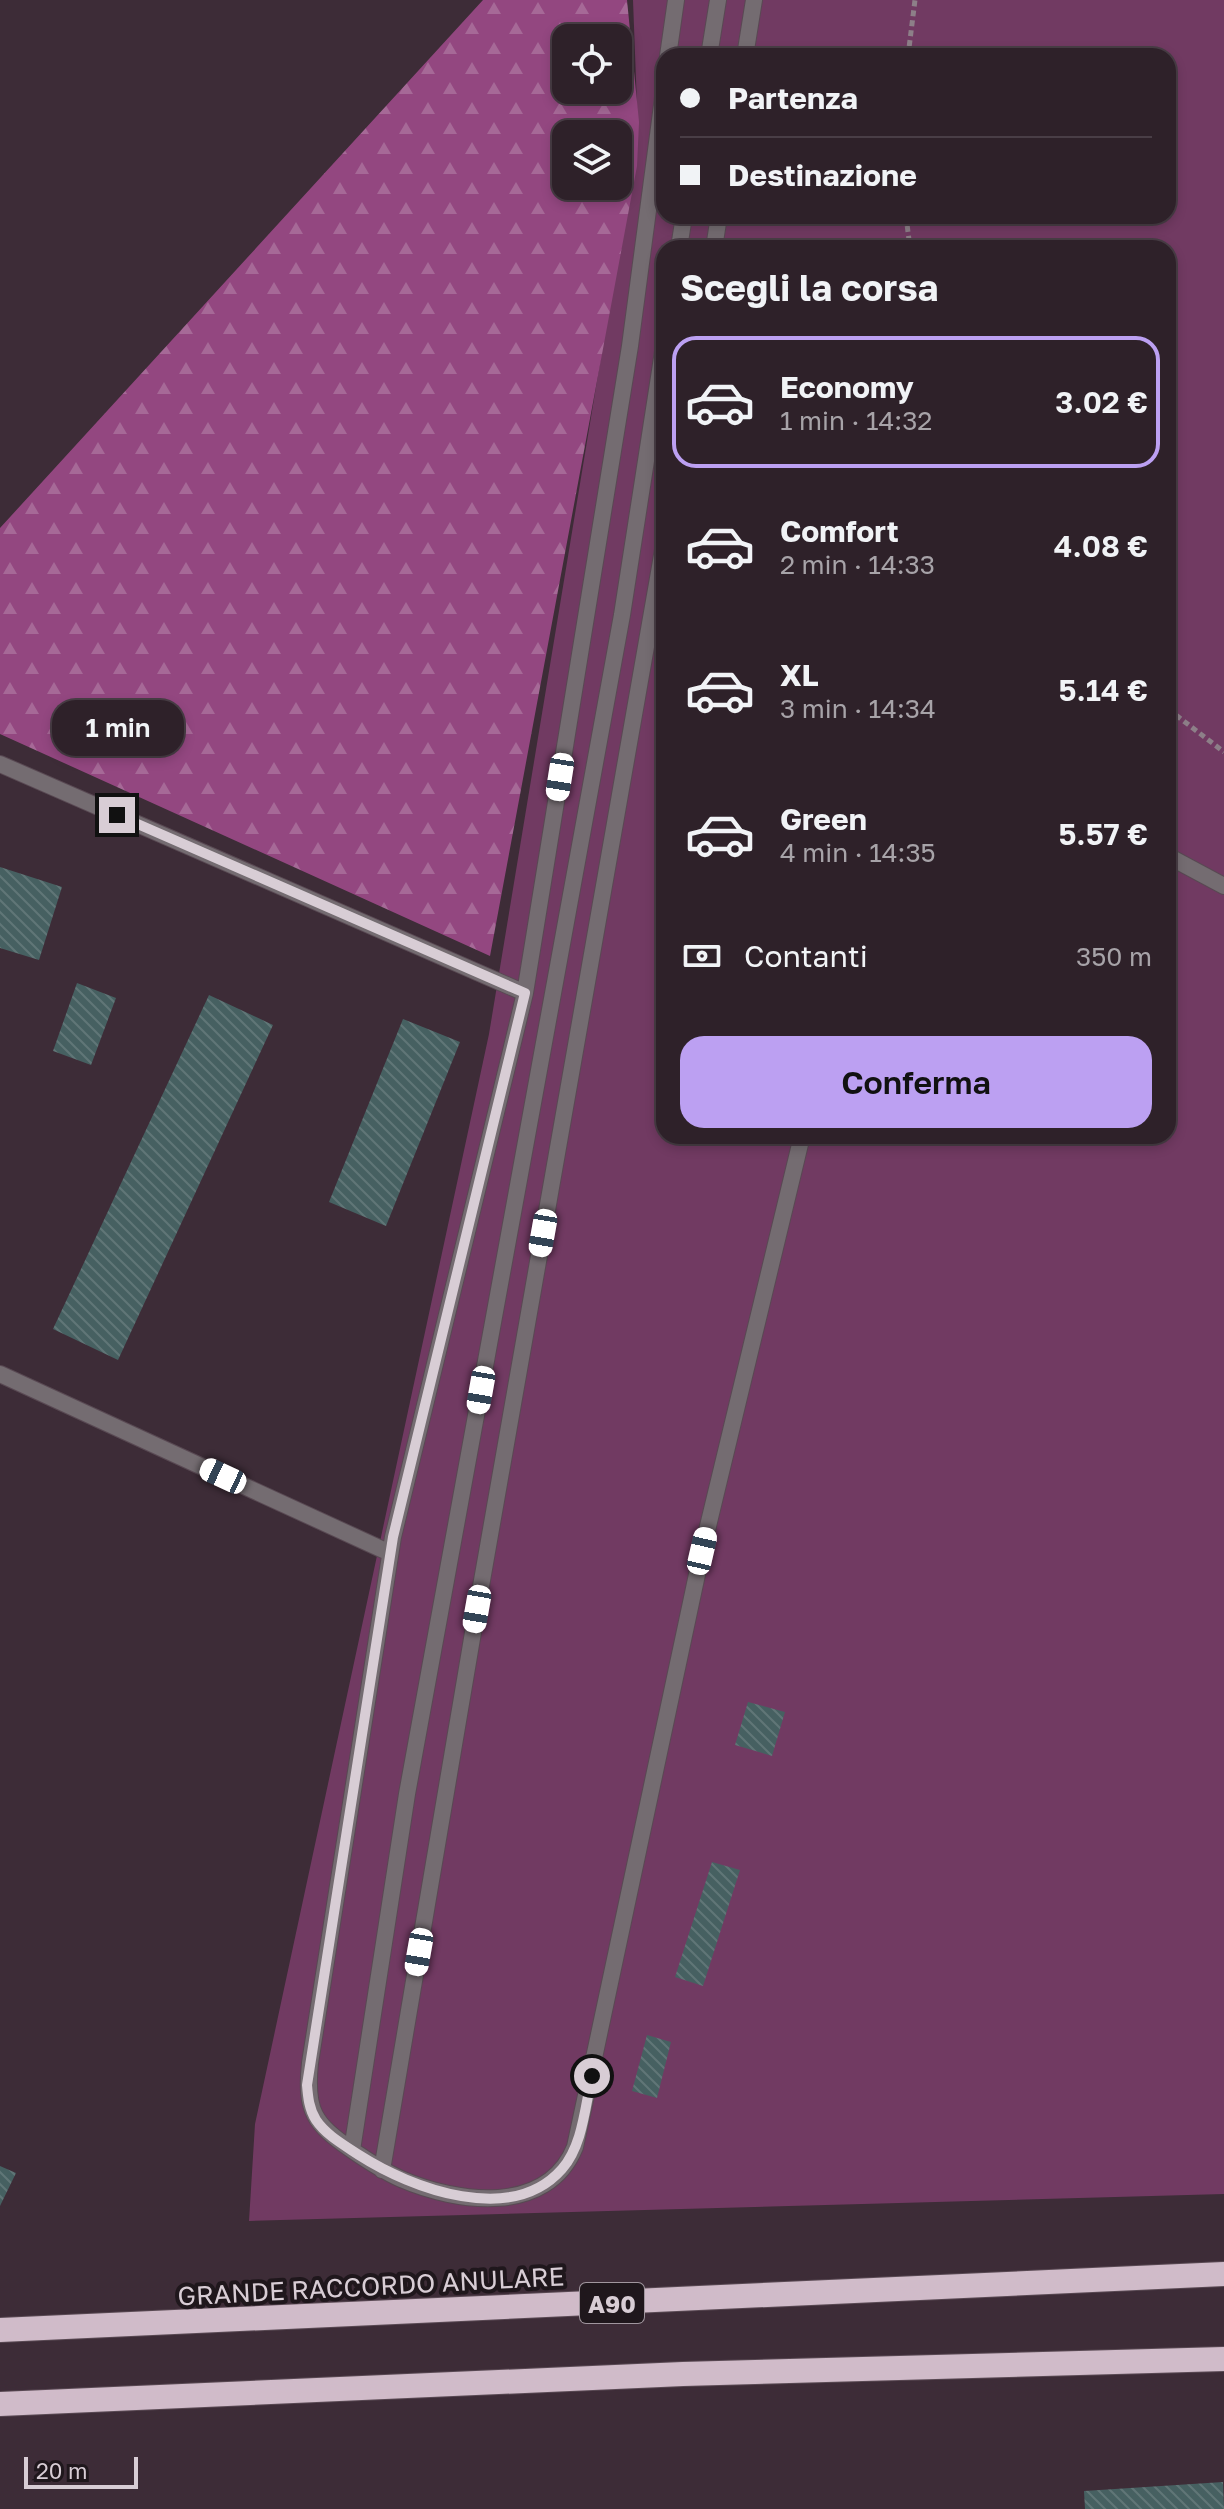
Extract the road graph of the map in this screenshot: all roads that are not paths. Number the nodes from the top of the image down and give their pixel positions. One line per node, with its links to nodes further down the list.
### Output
1 (676, 0): 4 (lane)
2 (718, 0): 5 (lane)
3 (754, 0): 6 (lane)
4 (669, 48)
5 (710, 48)
6 (746, 48)
7 (656, 150): 13 (lane)
8 (656, 396): 17 (lane)
9 (656, 590): 18 (lane)
10 (0, 764): 13 (lane)
11 (1176, 860): 12 (lane)
12 (1224, 886)
13 (525, 993): 16 (lane)
14 (800, 1144): 18 (lane)
15 (0, 1374): 16 (lane)
16 (390, 1553): 17 (lane)
17 (352, 2150): 18 (lane)
18 (382, 2170)
19 (1224, 2274): 20 (highway, GRANDE RACCORDO ANULARE / A90)
20 (0, 2330)
21 (1224, 2359): 22 (highway)
22 (0, 2404)

